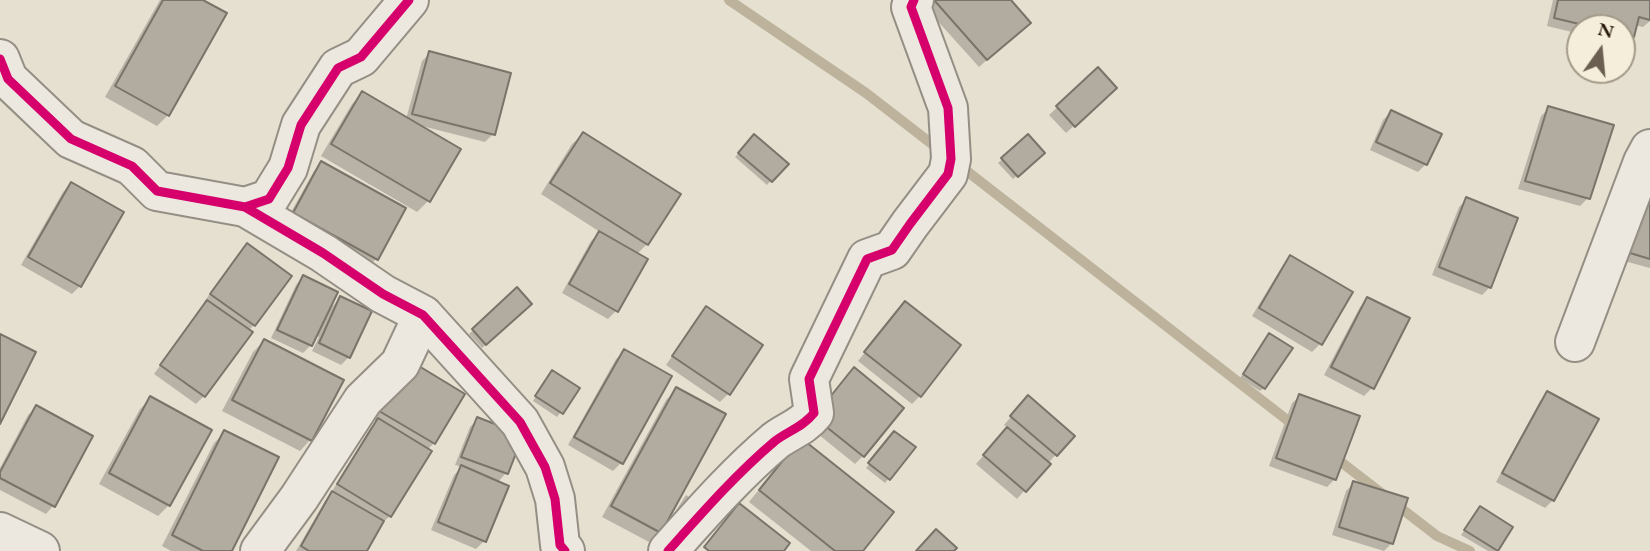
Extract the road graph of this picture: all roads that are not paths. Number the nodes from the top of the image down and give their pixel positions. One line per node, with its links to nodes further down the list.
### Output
1 (409, 0): 5 (street)
2 (914, 0): 12 (street)
3 (0, 59): 5 (street)
4 (1650, 149): 7 (street)
5 (245, 207): 6 (street)
6 (423, 316): 10 (street); 11 (street)
7 (1575, 342)
8 (0, 532): 9 (street)
9 (40, 551)
10 (260, 551)
11 (565, 551)
12 (668, 551)

